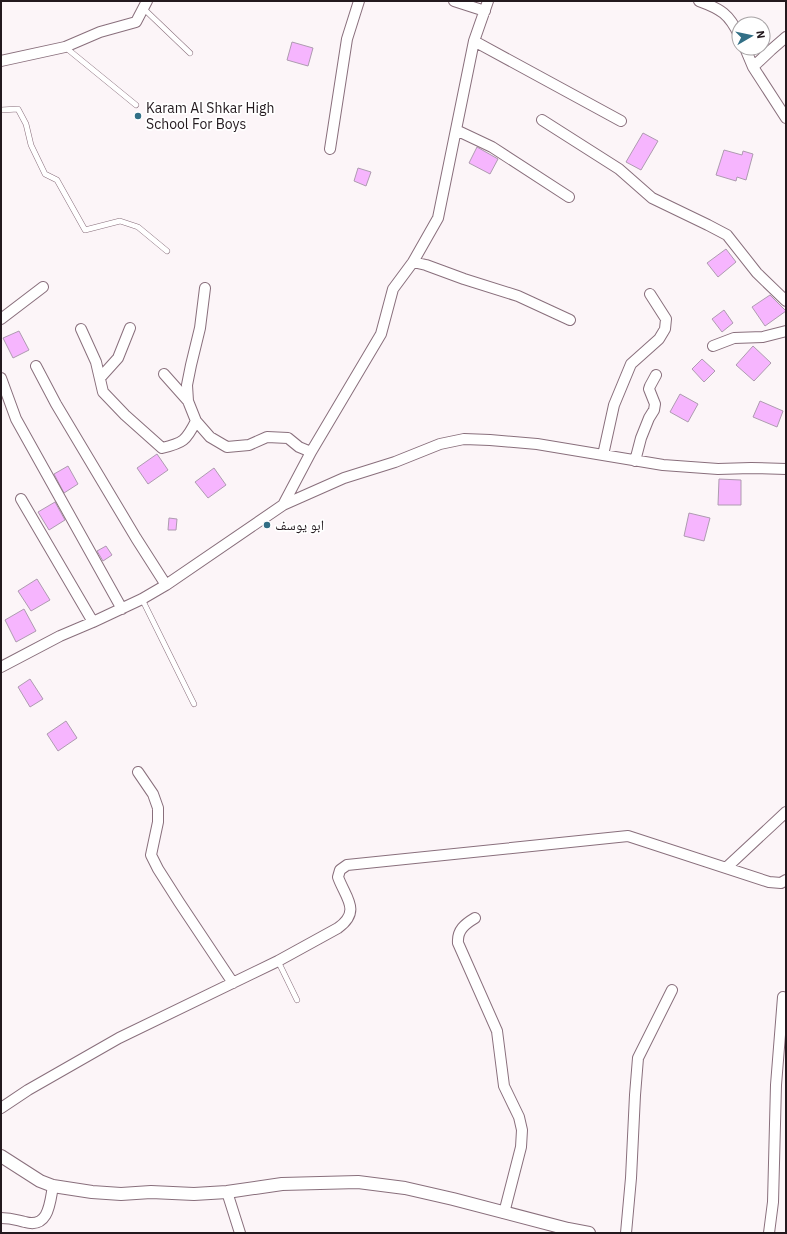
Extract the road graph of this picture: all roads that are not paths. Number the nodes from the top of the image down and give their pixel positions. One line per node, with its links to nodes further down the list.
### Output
1 (359, 1): 21 (street)
2 (454, 1): 6 (street)
3 (488, 1): 6 (street)
4 (699, 1): 7 (street)
5 (145, 5): 10 (street); 11 (lane)
6 (485, 11): 9 (street)
7 (731, 21)
8 (786, 37): 14 (street)
9 (474, 41): 19 (street); 20 (street)
10 (65, 47): 13 (street); 15 (lane)
11 (190, 54)
12 (748, 56): 14 (street)
13 (1, 61)
14 (753, 67): 17 (street)
15 (136, 105)
16 (1, 110): 23 (lane)
17 (786, 118)
18 (542, 120): 28 (street)
19 (621, 121)
20 (456, 130): 22 (street); 24 (street)
21 (330, 149)
22 (569, 198)
23 (167, 251)
24 (413, 262): 30 (street); 42 (street)
25 (43, 287): 29 (street)
26 (206, 288): 40 (street)
27 (650, 294): 43 (street)
28 (786, 300)
29 (1, 319)
30 (570, 320)
31 (130, 328): 39 (street)
32 (81, 329): 39 (street)
33 (786, 330): 34 (street)
34 (713, 346)
35 (36, 366): 48 (street)
36 (164, 374): 40 (street)
37 (656, 375): 44 (street)
38 (1, 378): 50 (street)
39 (100, 378): 41 (street)
40 (188, 401): 41 (street)
41 (196, 421): 42 (street)
42 (311, 452): 47 (street)
43 (603, 455): 44 (street); 47 (street)
44 (634, 461): 45 (street)
45 (786, 469)
46 (21, 499): 51 (street)
47 (283, 505): 48 (street)
48 (166, 585): 49 (street)
49 (142, 599): 50 (street); 53 (lane)
50 (122, 609): 51 (street)
51 (93, 622): 52 (street)
52 (1, 666)
53 (194, 704)
54 (138, 772): 60 (street)
55 (786, 812): 56 (street)
56 (727, 867): 57 (street); 59 (street)
57 (784, 884)
58 (475, 918): 68 (street)
59 (278, 961): 60 (street); 63 (lane)
60 (233, 983): 64 (street)
61 (672, 990): 73 (street)
62 (783, 997): 74 (street)
63 (297, 1000)
64 (1, 1108)
65 (1, 1156): 66 (street)
66 (53, 1186): 67 (street); 69 (street)
67 (227, 1192): 68 (street); 71 (street)
68 (504, 1213): 70 (street)
69 (1, 1218)
70 (568, 1231): 72 (street)
71 (240, 1233)
72 (589, 1233)
73 (626, 1233)
74 (769, 1233)

